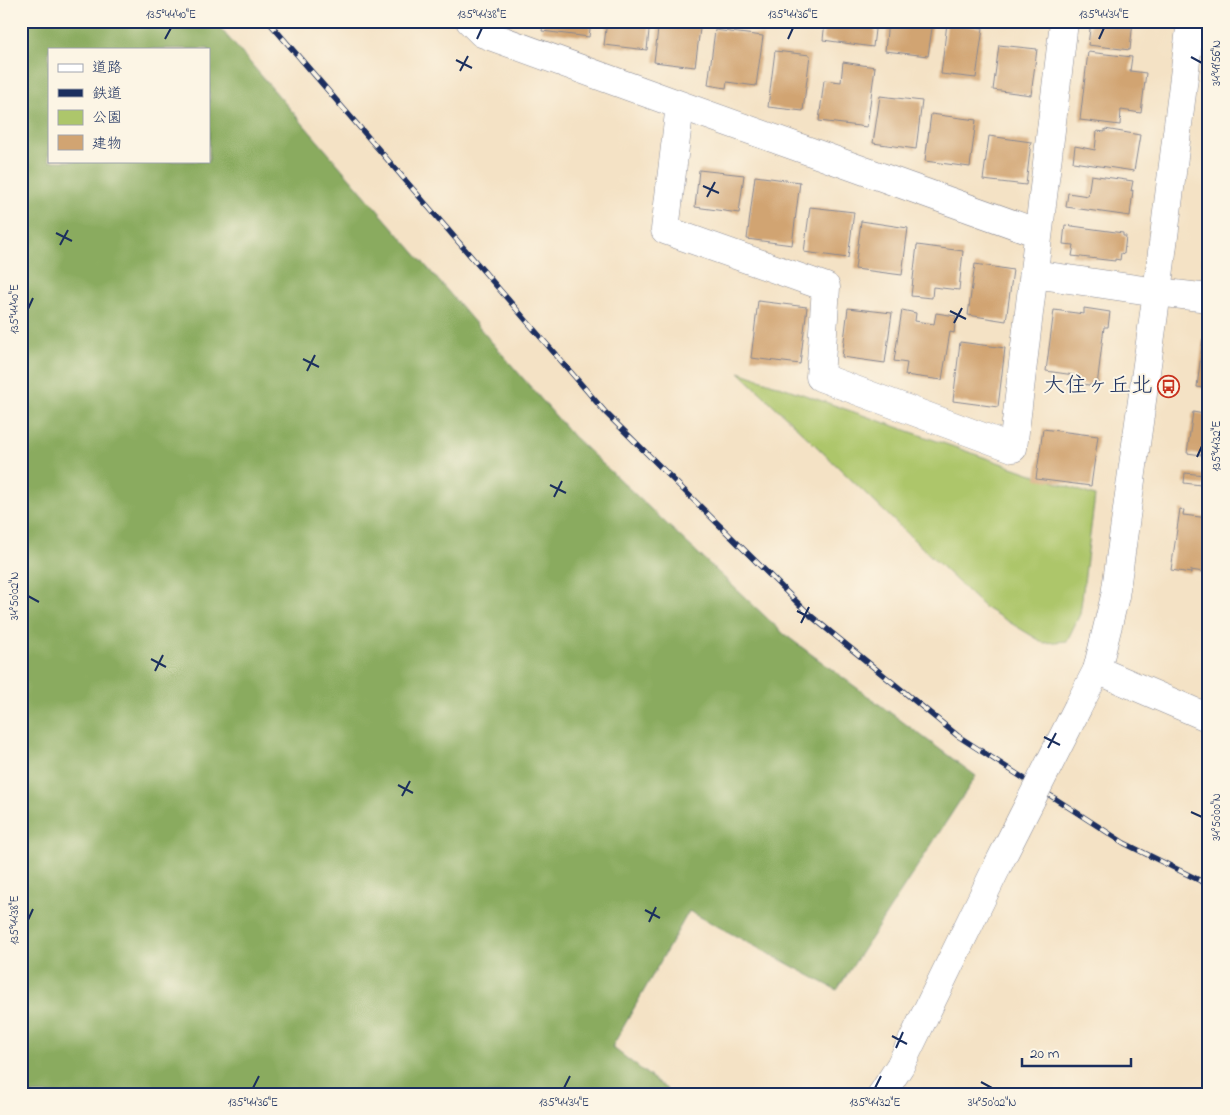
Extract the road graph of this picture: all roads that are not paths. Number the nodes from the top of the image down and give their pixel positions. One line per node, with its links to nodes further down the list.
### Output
1 (470, 21): 4 (street)
2 (1062, 21): 5 (street)
3 (1191, 21): 7 (street)
4 (680, 105): 5 (street); 6 (street)
5 (1038, 233): 6 (street)
6 (1034, 274): 7 (street)
7 (1158, 292): 8 (street); 9 (street)
8 (1209, 298)
9 (1097, 670): 10 (street); 11 (street, bridge)
10 (1209, 718)
11 (882, 1094)

